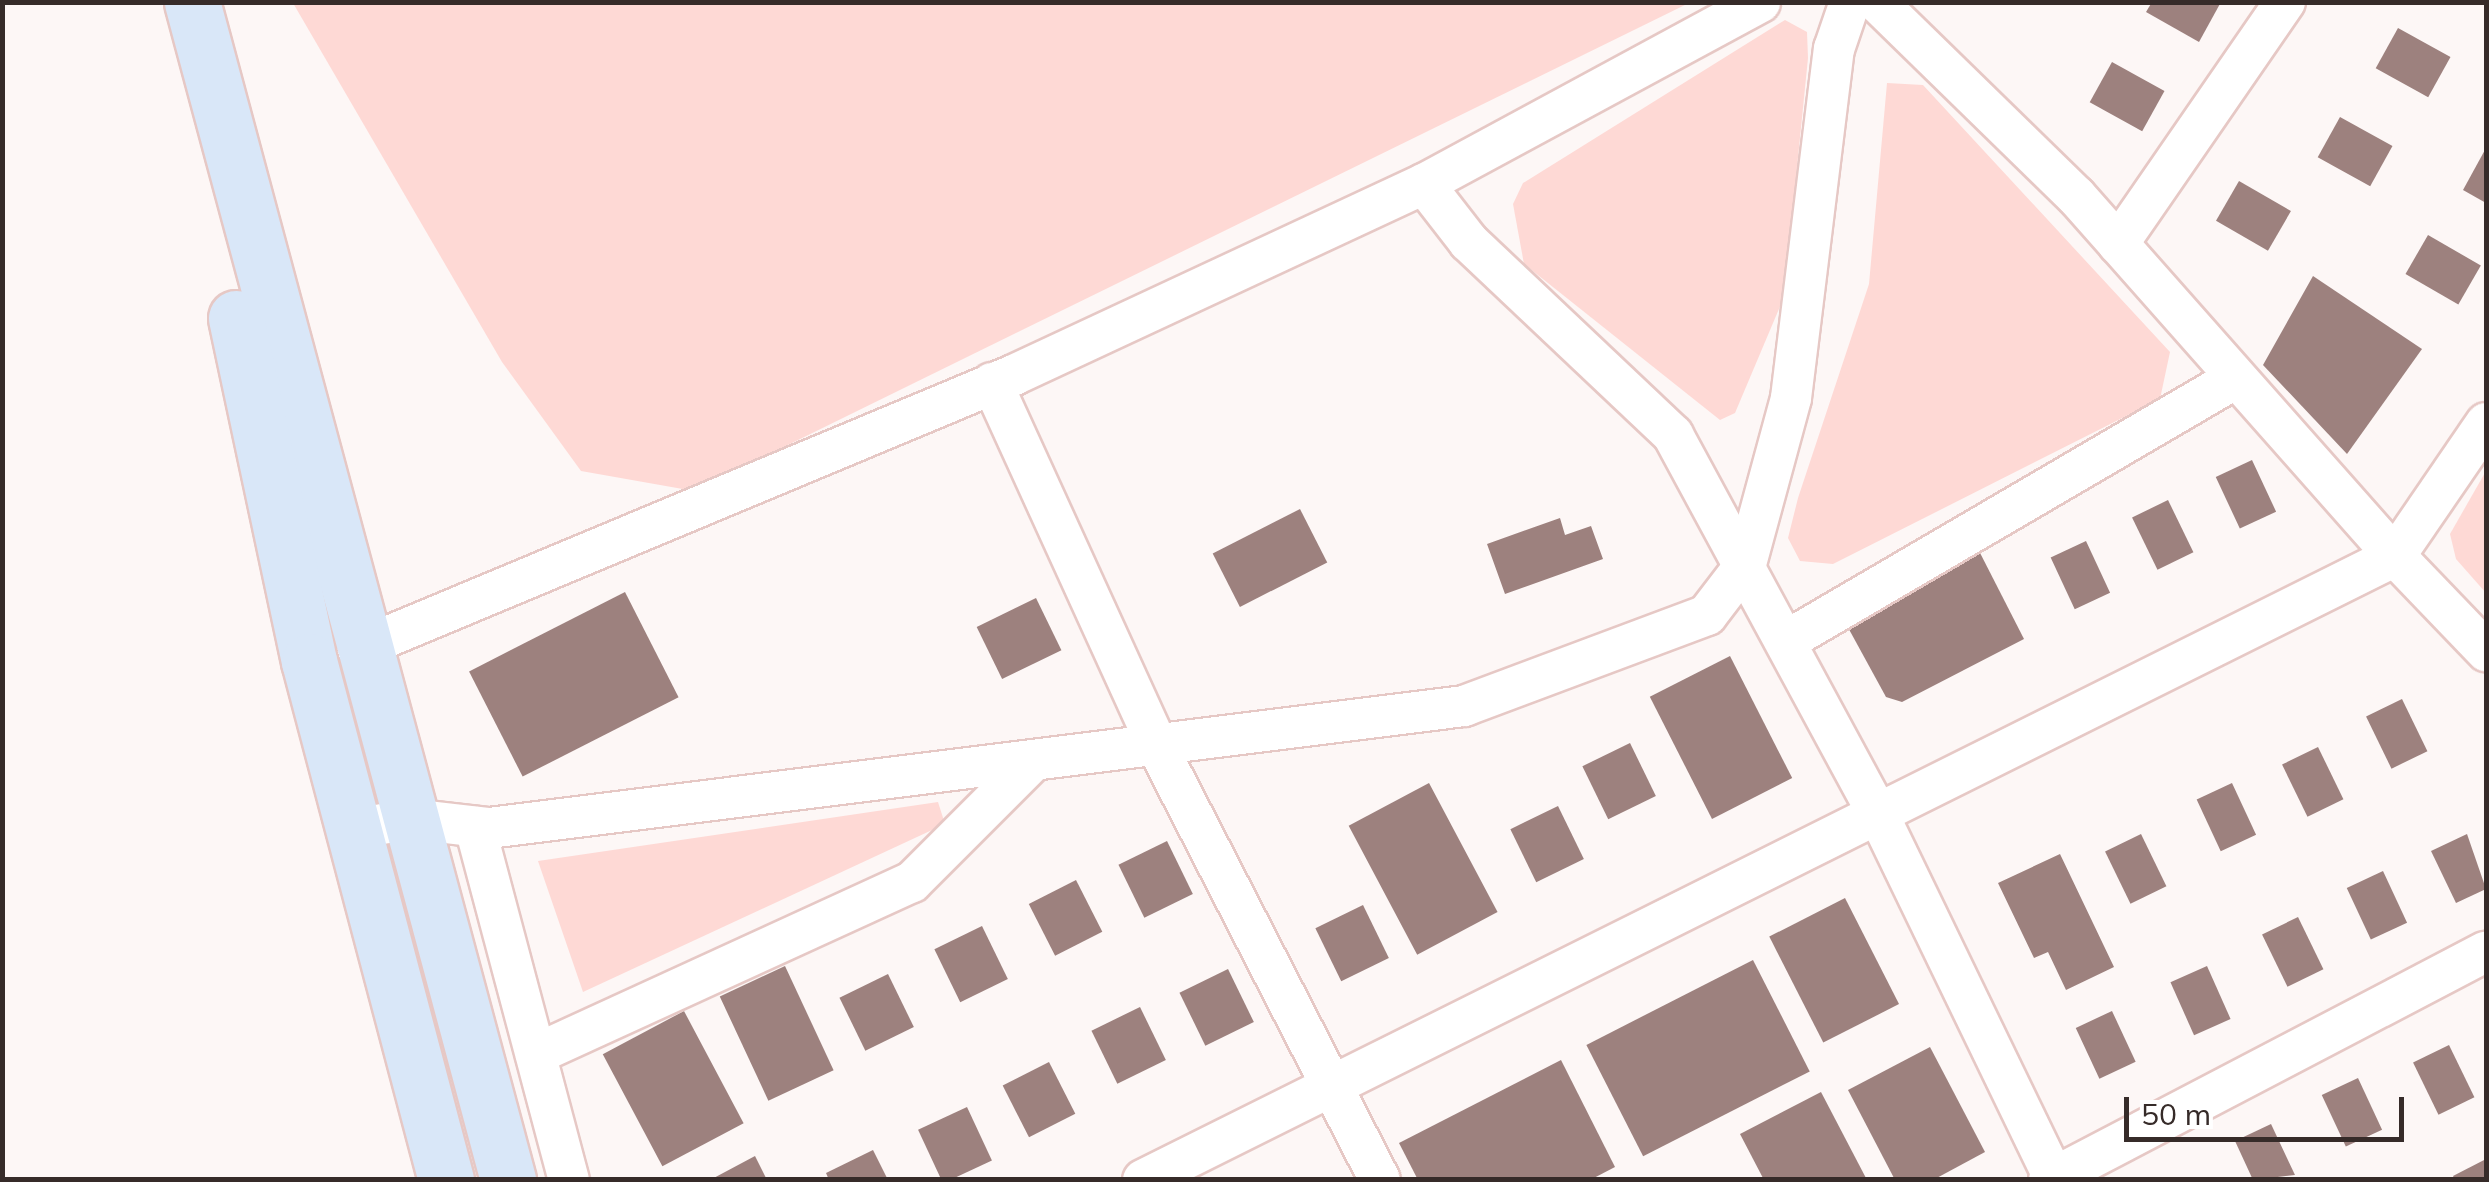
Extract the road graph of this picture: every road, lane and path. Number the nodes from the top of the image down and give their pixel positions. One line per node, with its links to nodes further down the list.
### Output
1 (164, 2): 22 (main road)
2 (192, 2): 15 (main road)
3 (1760, 2): 7 (street)
4 (1850, 2): 13 (street)
5 (1878, 2): 8 (street)
6 (2285, 2): 8 (street)
7 (1424, 184): 10 (street); 13 (street)
8 (2118, 244): 9 (street)
9 (2236, 378): 12 (street); 14 (street)
10 (992, 384): 15 (street); 17 (street)
11 (2486, 424): 12 (street)
12 (2395, 556): 16 (street); 19 (street)
13 (1746, 564): 14 (street); 17 (street)
14 (1786, 641): 19 (street)
15 (358, 648): 20 (main road)
16 (2486, 651)
17 (1159, 750): 18 (street); 25 (street)
18 (1028, 766): 21 (street); 24 (street)
19 (1879, 816): 25 (street); 26 (street)
20 (411, 818): 21 (street); 22 (street); 28 (main road)
21 (476, 826): 24 (street)
22 (354, 829): 27 (main road)
23 (2486, 952): 26 (street)
24 (536, 1054): 29 (street)
25 (1332, 1079): 30 (street); 31 (street)
26 (2053, 1179)
27 (446, 1180)
28 (508, 1180)
29 (569, 1180)
30 (1143, 1180)
31 (1380, 1180)

